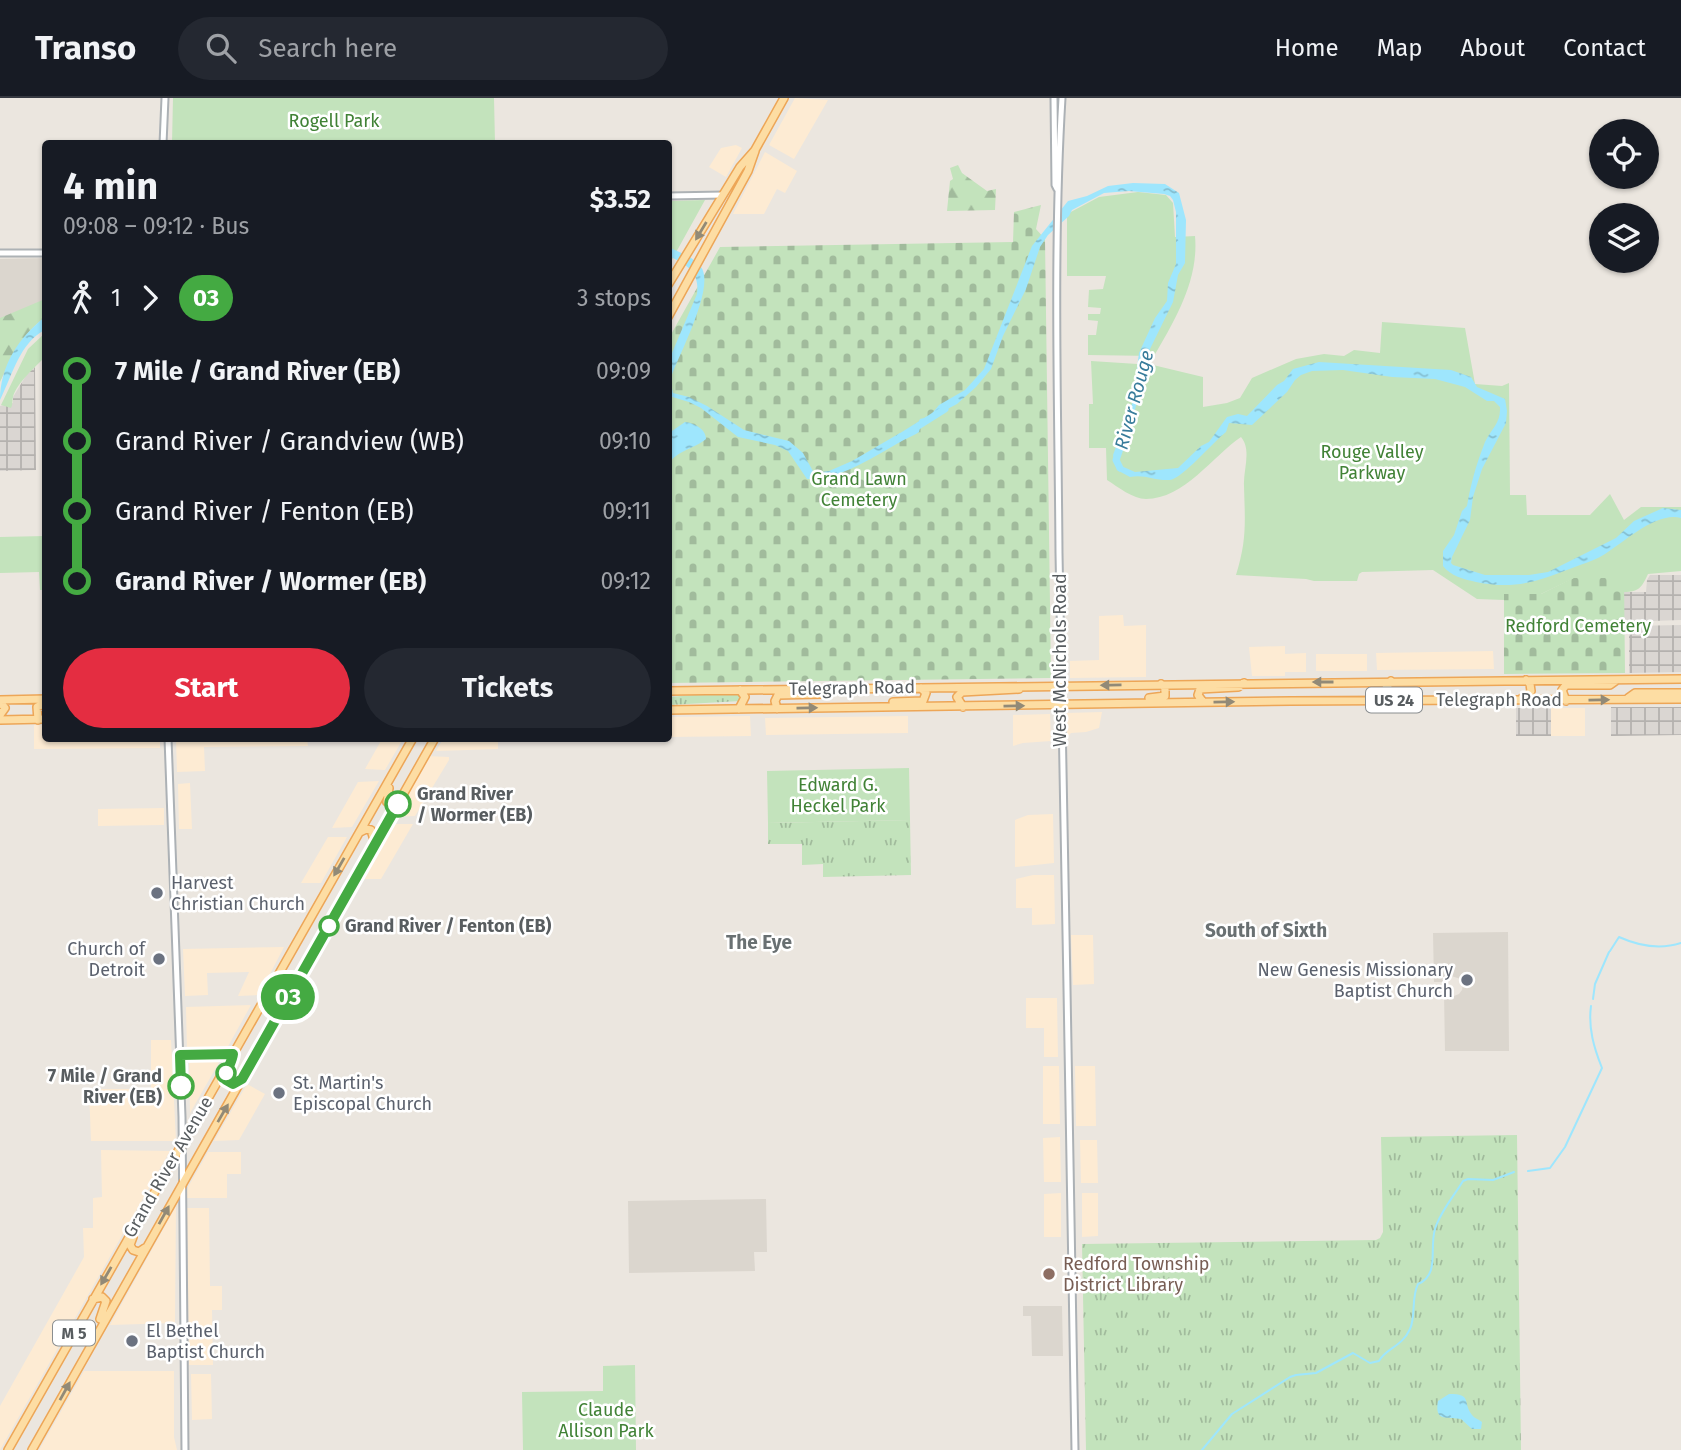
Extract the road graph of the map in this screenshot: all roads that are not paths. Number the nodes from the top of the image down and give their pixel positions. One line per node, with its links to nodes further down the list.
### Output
1 (164, 98): 5 (main road)
2 (784, 98): 6 (main road)
3 (1054, 98): 7 (main road, West McNichols Road)
4 (1062, 98): 7 (main road, West McNichols Road)
5 (163, 140)
6 (755, 150): 8 (main road); 10 (main road)
7 (1057, 189): 25 (main road, West McNichols Road)
8 (723, 195): 9 (main road); 10 (main road); 11 (main road)
9 (672, 196)
10 (734, 197): 12 (main road)
11 (715, 209): 12 (main road); 15 (main road, one-way to 15)
12 (724, 216): 16 (main road)
13 (0, 253): 14 (main road)
14 (42, 253)
15 (672, 279)
16 (672, 310)
17 (1618, 679): 18 (main road, Telegraph Road / US 24); 19 (main road, Telegraph Road / US 24); 38 (main road)
18 (1681, 679)
19 (1526, 680): 21 (main road, Telegraph Road / US 24); 37 (main road)
20 (1347, 681): 21 (main road, Telegraph Road / US 24); 22 (main road, Telegraph Road / US 24, one-way to 22); 36 (main road)
21 (1391, 681): 33 (main road)
22 (1245, 682): 23 (main road, Telegraph Road / US 24); 39 (main road)
23 (1161, 684): 25 (main road, Telegraph Road, one-way to 25); 40 (main road, Telegraph Road)
24 (1035, 685): 25 (main road, Telegraph Road); 27 (main road, Telegraph Road); 44 (main road, Telegraph Road)
25 (1060, 685): 42 (main road, West McNichols Road)
26 (844, 688): 27 (main road, Telegraph Road); 28 (main road, Telegraph Road); 46 (main road)
27 (919, 688): 43 (main road)
28 (740, 690): 29 (main road, Telegraph Road); 45 (main road)
29 (672, 691)
30 (1681, 692): 31 (main road)
31 (1628, 698): 32 (main road, Telegraph Road / US 24); 38 (main road, Telegraph Road / US 24, one-way to 31)
32 (1681, 699)
33 (1390, 700): 36 (main road, Telegraph Road / US 24); 37 (main road, Telegraph Road / US 24)
34 (0, 701): 35 (main road); 48 (main road)
35 (42, 701)
36 (1345, 701): 39 (main road, Telegraph Road / US 24, one-way to 36)
37 (1515, 701): 38 (main road, Telegraph Road / US 24)
38 (1566, 701)
39 (1203, 702): 40 (main road, Telegraph Road / US 24)
40 (1107, 703): 42 (main road, Telegraph Road)
41 (42, 704): 49 (main road)
42 (1060, 704): 44 (main road, Telegraph Road, one-way to 42); 70 (main road, West McNichols Road)
43 (850, 707): 44 (main road, Telegraph Road); 46 (main road, Telegraph Road, one-way to 43)
44 (965, 707)
45 (739, 709): 46 (main road, Telegraph Road); 47 (main road, Telegraph Road)
46 (777, 709)
47 (672, 710)
48 (0, 718): 49 (main road)
49 (42, 720)
50 (168, 742): 61 (main road)
51 (411, 742): 53 (main road, Grand River Avenue / M 5)
52 (433, 742): 54 (main road, Grand River Avenue / M 5)
53 (388, 784): 54 (main road); 55 (main road, Grand River Avenue / M 5)
54 (398, 803): 56 (main road, Grand River Avenue / M 5)
55 (359, 833): 56 (main road); 57 (main road, Grand River Avenue / M 5, one-way to 57)
56 (375, 844): 58 (main road, Grand River Avenue / M 5)
57 (263, 1000): 58 (main road); 59 (main road, Grand River Avenue / M 5)
58 (277, 1016): 60 (main road, Grand River Avenue / M 5)
59 (233, 1054): 60 (main road); 61 (main road, Grand River Avenue / M 5)
60 (242, 1079): 62 (main road, Grand River Avenue / M 5, one-way to 60)
61 (182, 1142): 62 (main road); 63 (main road, Grand River Avenue / M 5)
62 (182, 1185): 64 (main road, Grand River Avenue / M 5, one-way to 62); 69 (main road)
63 (140, 1217): 64 (main road); 65 (main road, Grand River Avenue / M 5, one-way to 65)
64 (147, 1246): 66 (main road, Grand River Avenue / M 5)
65 (93, 1299): 66 (main road); 67 (main road, Grand River Avenue / M 5)
66 (82, 1361): 68 (main road, Grand River Avenue / M 5, one-way to 66)
67 (10, 1450)
68 (32, 1450)
69 (185, 1450)
70 (1075, 1450)

